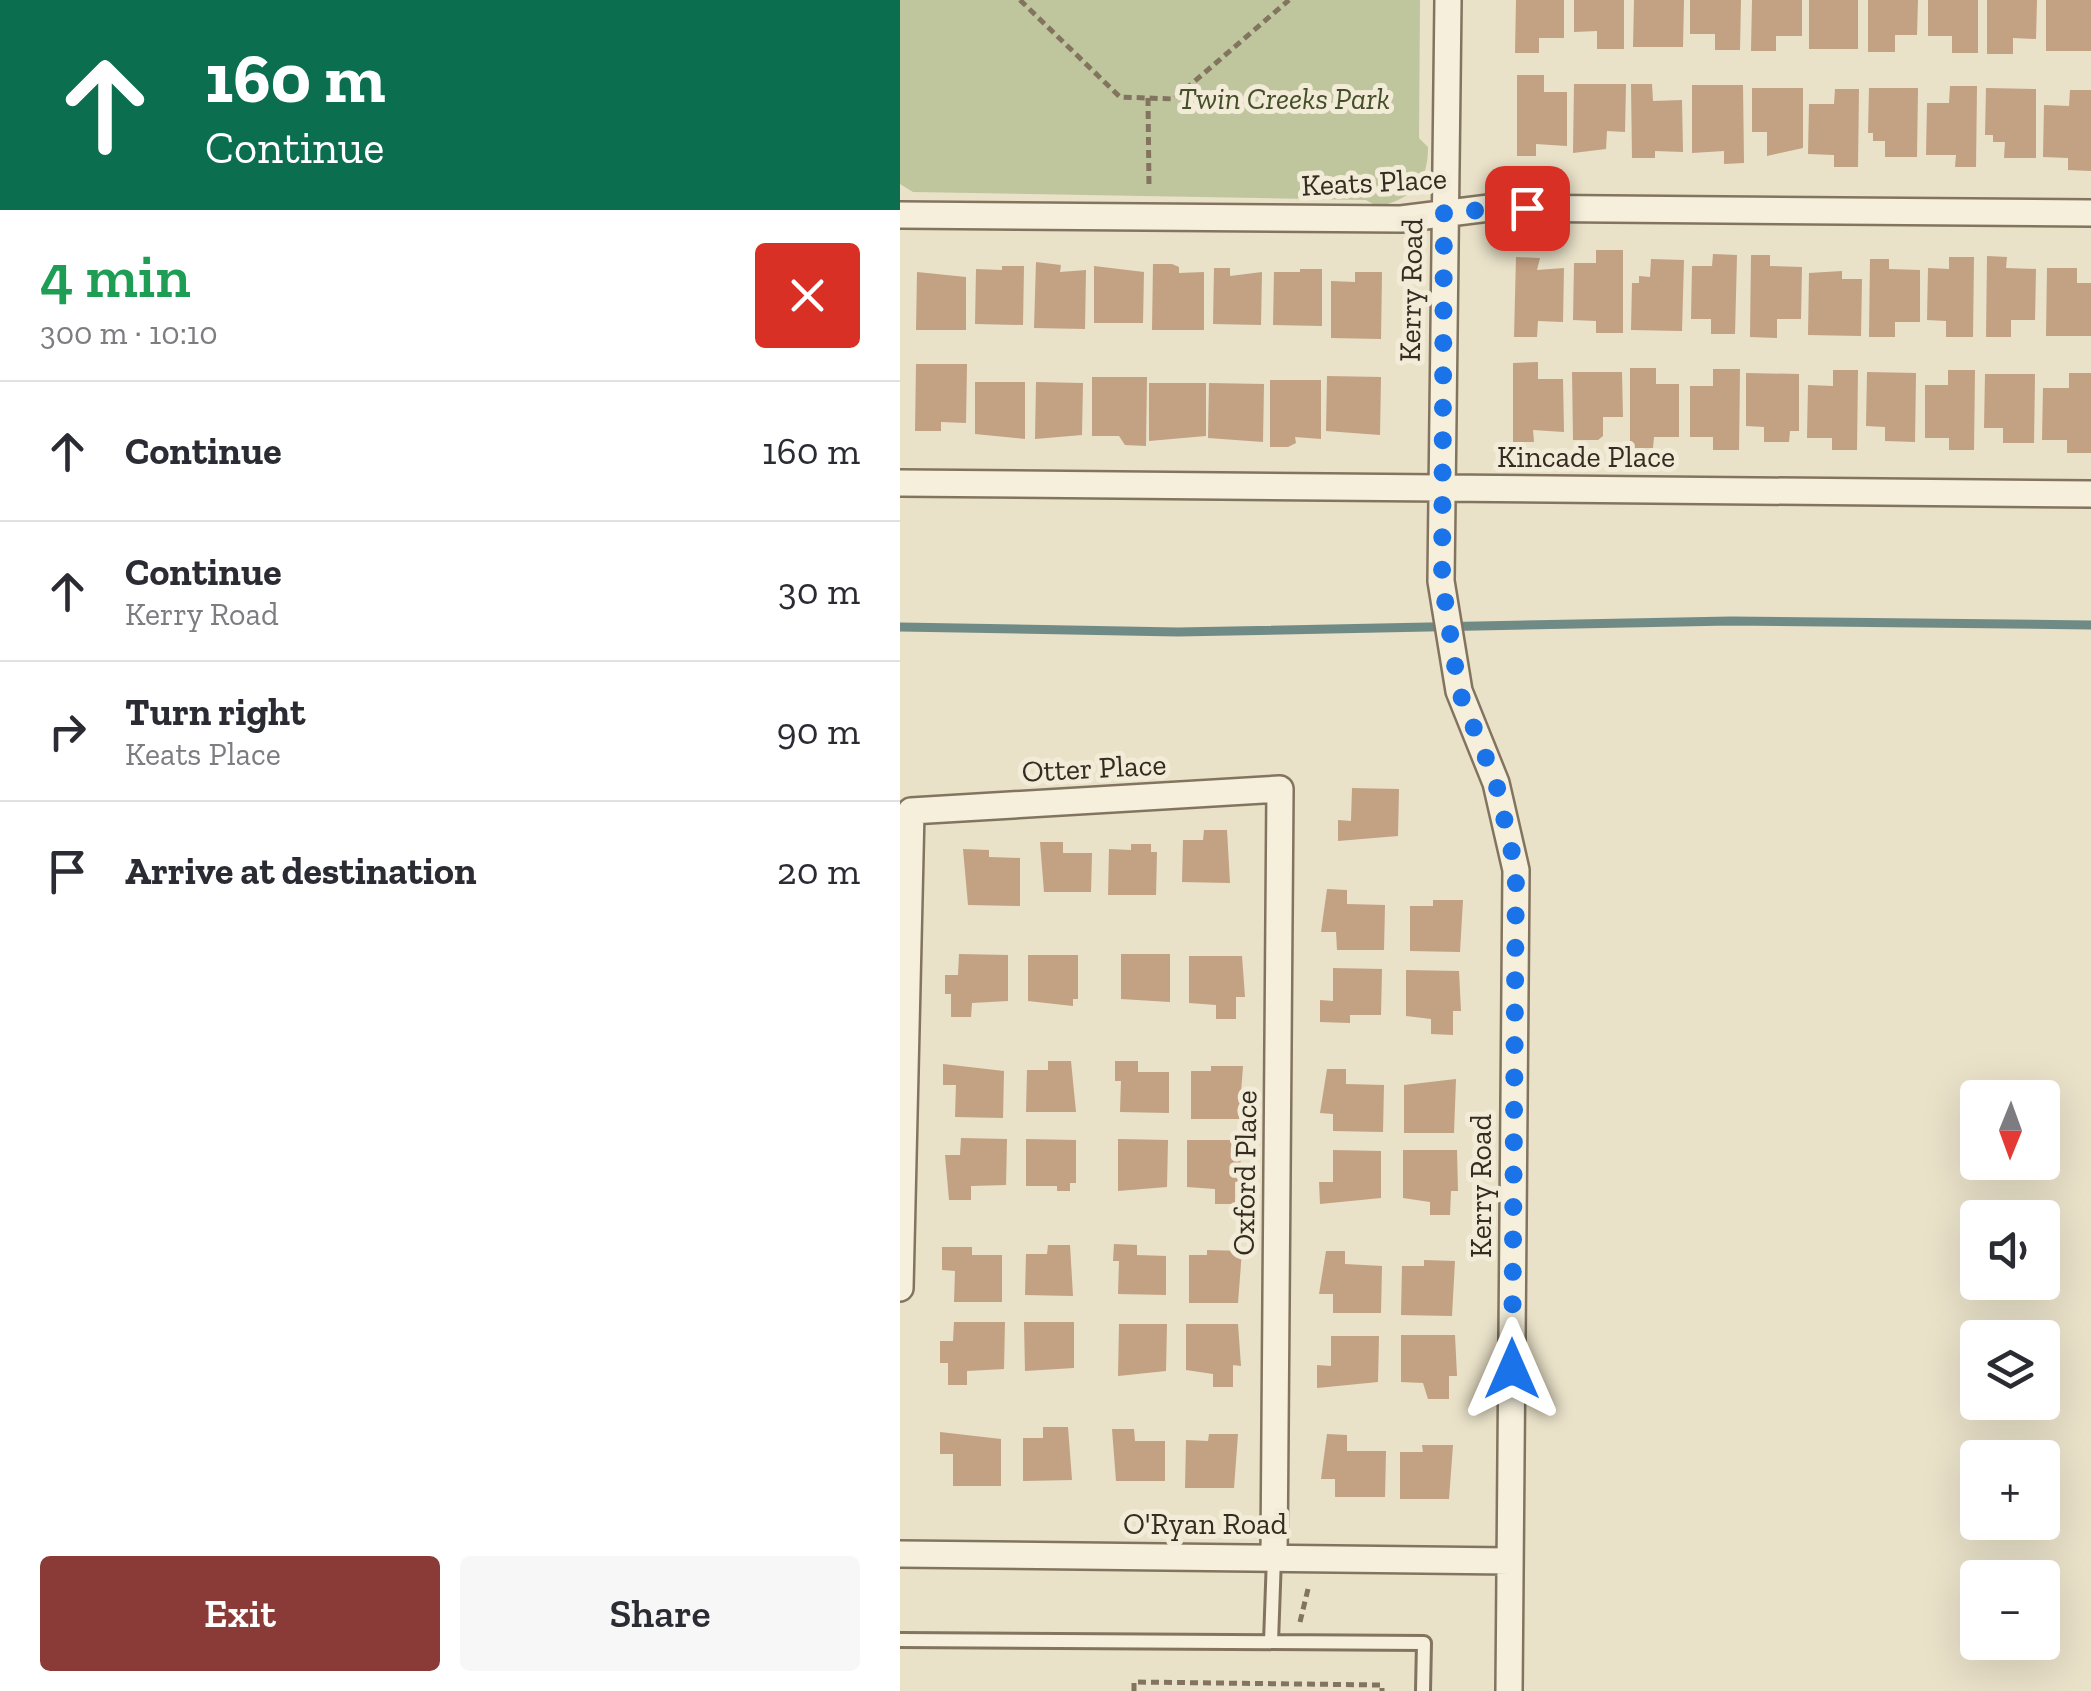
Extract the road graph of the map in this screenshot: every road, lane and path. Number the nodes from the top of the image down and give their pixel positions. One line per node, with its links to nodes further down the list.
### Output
1 (1020, 0): 4 (path)
2 (1290, 0): 4 (path)
3 (1448, 0): 6 (street, Kerry Road)
4 (1148, 98): 5 (path)
5 (1149, 187)
6 (1444, 212): 7 (street, Keats Place); 8 (street, Keats Place); 10 (street, Kerry Road)
7 (2091, 213)
8 (900, 215)
9 (900, 483): 10 (street, Kincade Place)
10 (1442, 488): 11 (street, Kincade Place); 16 (street, Kerry Road)
11 (2091, 494)
12 (1280, 789): 13 (street, Otter Place); 15 (street, Oxford Place)
13 (900, 1288)
14 (900, 1554): 15 (street, O'Ryan Road)
15 (1274, 1557): 16 (street, O'Ryan Road); 20 (lane)
16 (1510, 1561): 25 (street, Kerry Road)
17 (1308, 1589): 18 (path)
18 (1300, 1622)
19 (900, 1640): 20 (lane)
20 (1271, 1642): 24 (lane)
21 (1188, 1687): 22 (path); 23 (path)
22 (1134, 1691)
23 (1382, 1691)
24 (1423, 1691)
25 (1510, 1691)

